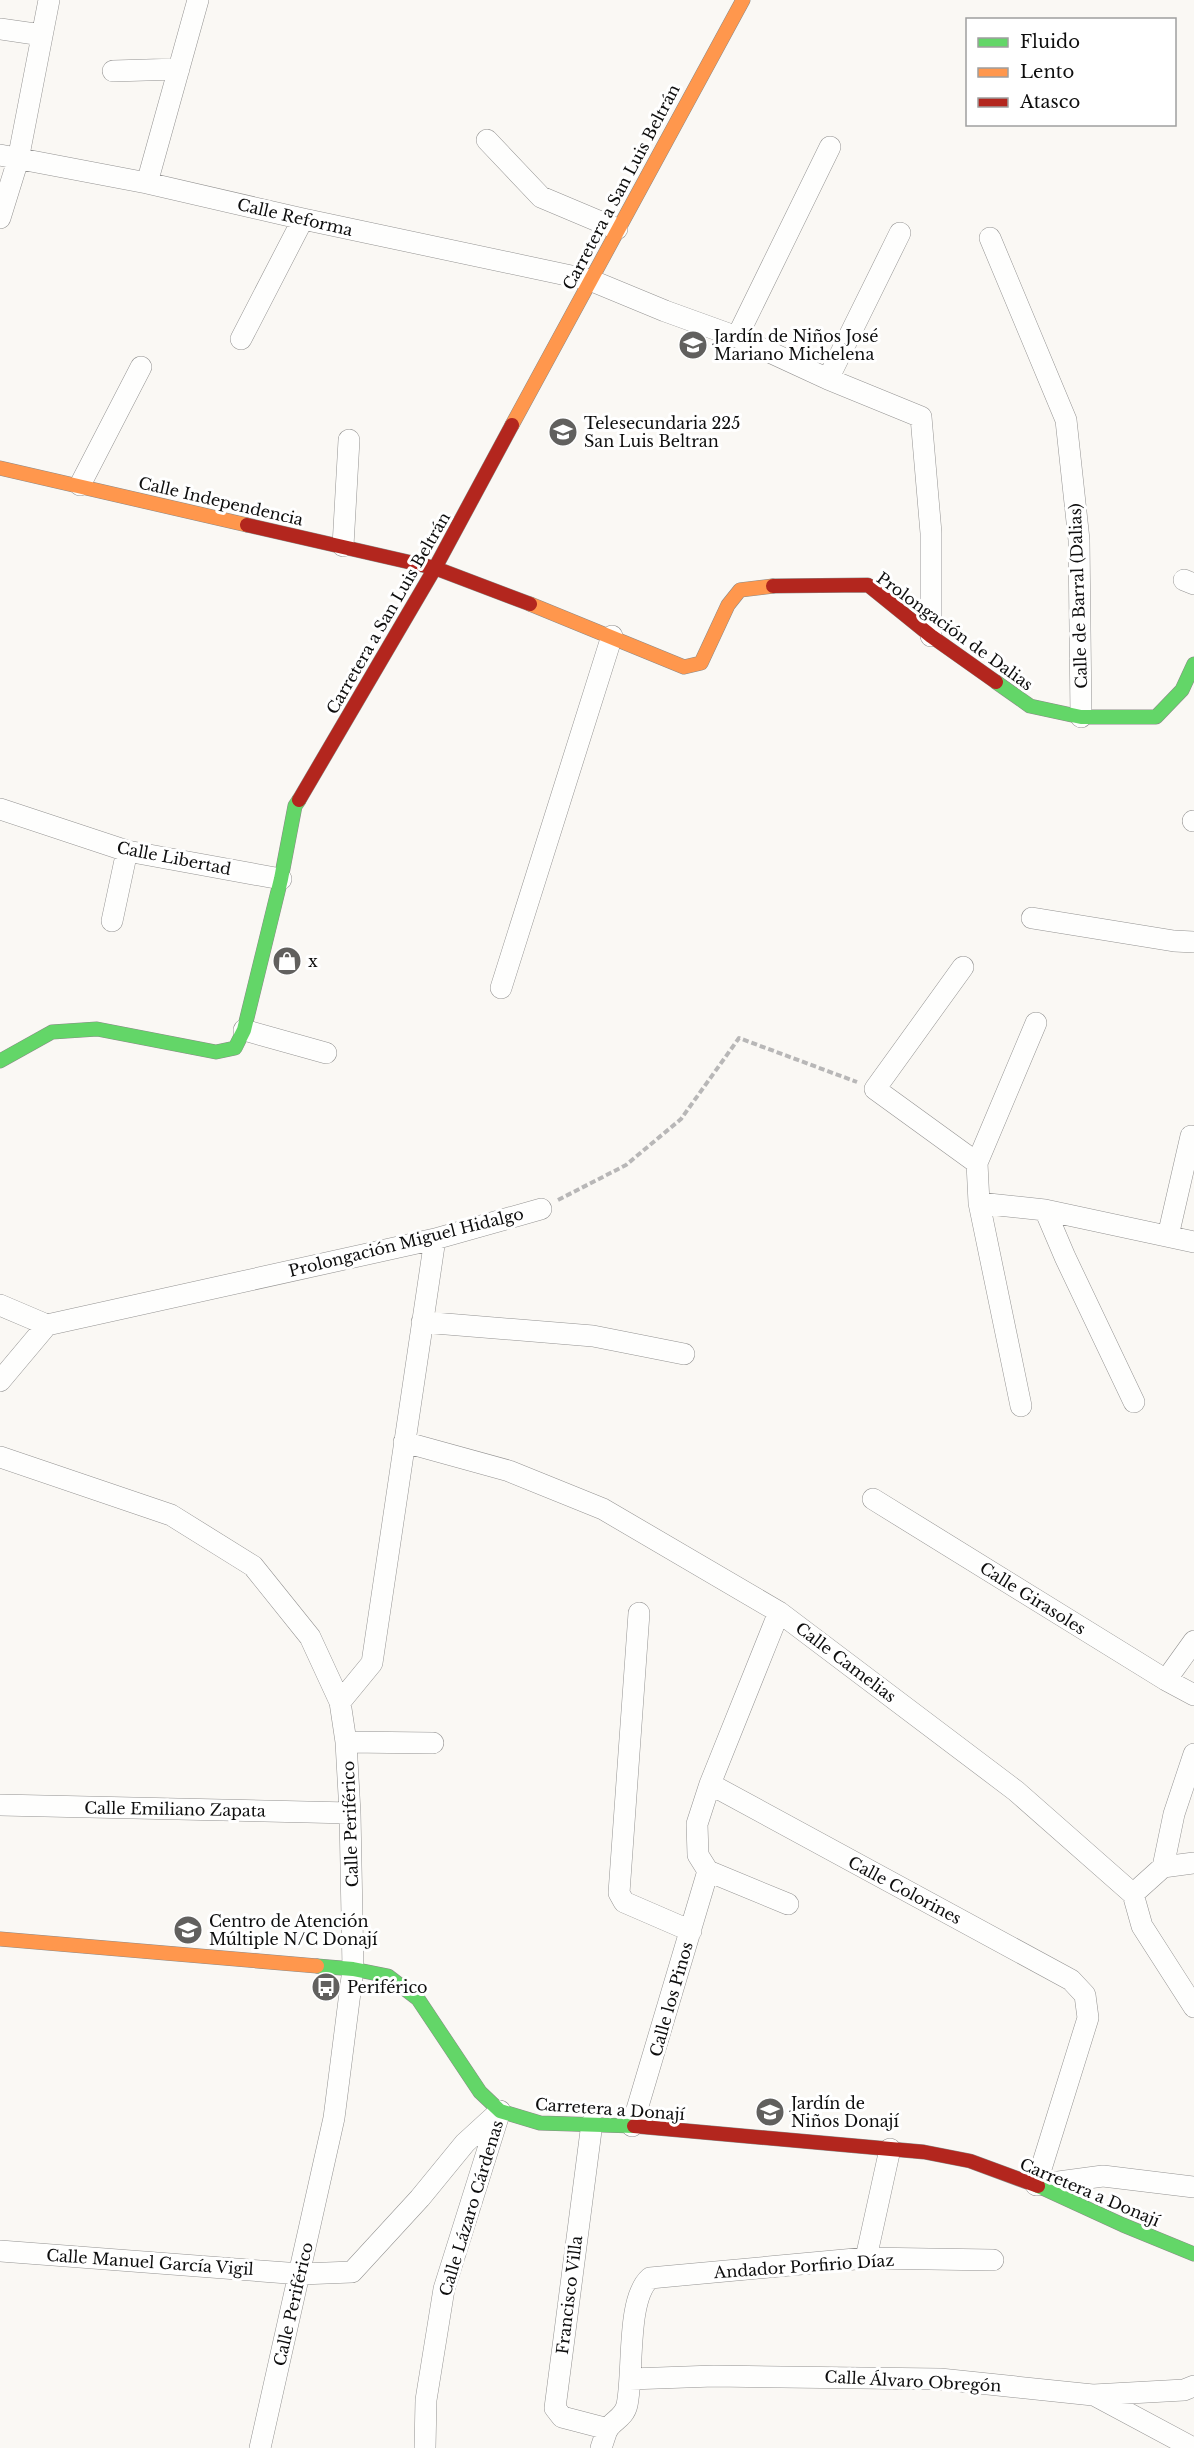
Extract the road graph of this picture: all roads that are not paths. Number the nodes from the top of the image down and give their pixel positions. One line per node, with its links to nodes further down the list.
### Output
1 (49, 0): 5 (street)
2 (198, 0): 6 (street)
3 (743, 0): 14 (main road, Carretera a San Luis Beltrán)
4 (0, 28): 5 (street)
5 (42, 35): 10 (street)
6 (179, 69): 7 (street); 11 (street)
7 (112, 71)
8 (487, 140): 14 (street)
9 (830, 147): 18 (street)
10 (9, 158): 11 (street, Calle Reforma); 12 (street)
11 (147, 183): 13 (street, Calle Reforma)
12 (0, 218)
13 (303, 219): 17 (street, Calle Reforma); 19 (street)
14 (617, 229): 17 (main road, Carretera a San Luis Beltrán)
15 (900, 233): 21 (street)
16 (990, 238): 31 (street, Calle de Barral (Dalias))
17 (590, 280): 18 (street, Calle Reforma); 26 (main road, Carretera a San Luis Beltrán)
18 (737, 337): 21 (street, Calle Reforma)
19 (241, 339)
20 (141, 367): 24 (street)
21 (828, 379): 28 (street, Calle Reforma)
22 (349, 440): 25 (street)
23 (0, 468): 24 (main road, Calle Independencia)
24 (80, 485): 25 (main road, Calle Independencia)
25 (343, 546): 26 (main road, Calle Independencia)
26 (435, 568): 27 (main road, Prolongación de Dalias); 34 (main road, Carretera a San Luis Beltrán)
27 (612, 636): 28 (main road, Prolongación de Dalias); 39 (street)
28 (931, 636): 31 (main road, Prolongación de Dalias)
29 (1194, 664): 30 (main road, Prolongación de Dalias)
30 (1188, 690): 31 (main road, Prolongación de Dalias)
31 (1081, 717)
32 (0, 809): 33 (street, Calle Libertad)
33 (126, 851): 34 (street, Calle Libertad); 36 (street)
34 (281, 879): 41 (main road, Carretera a San Luis Beltrán)
35 (1032, 918): 37 (street)
36 (112, 921)
37 (1194, 942)
38 (963, 967): 45 (street)
39 (501, 988)
40 (1036, 1023): 45 (street)
41 (244, 1030): 42 (street); 43 (main road, Carretera a San Luis Beltrán)
42 (326, 1053)
43 (0, 1060)
44 (1191, 1136): 49 (street)
45 (977, 1163): 46 (street)
46 (979, 1203): 48 (street); 58 (street)
47 (542, 1209): 50 (street, Prolongación Miguel Hidalgo)
48 (1046, 1210): 49 (street); 57 (street)
49 (1168, 1236): 51 (street)
50 (435, 1239): 53 (street); 54 (street, Prolongación Miguel Hidalgo)
51 (1194, 1242)
52 (0, 1305): 54 (street)
53 (422, 1322): 55 (street); 59 (street)
54 (47, 1325): 56 (street)
55 (684, 1354)
56 (0, 1381)
57 (1134, 1402)
58 (1021, 1406)
59 (404, 1442): 62 (street, Calle Camelias); 67 (street)
60 (0, 1457): 67 (street, Calle Periférico)
61 (873, 1499): 65 (street, Calle Girasoles)
62 (779, 1612): 71 (street); 77 (street, Calle Camelias)
63 (639, 1613): 79 (street)
64 (1194, 1641): 65 (street)
65 (1166, 1680): 66 (street, Calle Girasoles)
66 (1194, 1695)
67 (340, 1702): 68 (street, Calle Periférico)
68 (346, 1742): 69 (street); 73 (street, Calle Periférico)
69 (433, 1743)
70 (1194, 1754): 75 (street)
71 (710, 1784): 76 (street); 87 (street, Calle Colorines)
72 (0, 1805): 73 (street, Calle Emiliano Zapata)
73 (350, 1813): 81 (street, Calle Periférico)
74 (1194, 1863): 75 (street)
75 (1163, 1867): 77 (street)
76 (708, 1871): 78 (street); 79 (street, Calle los Pinos)
77 (1132, 1894): 82 (street)
78 (788, 1904)
79 (691, 1931): 85 (street, Calle los Pinos)
80 (0, 1939): 81 (main road, Carretera a Donají)
81 (353, 1969): 83 (main road, Carretera a Donají); 93 (street, Calle Periférico)
82 (1194, 2007)
83 (500, 2110): 84 (main road, Carretera a Donají); 93 (street, Calle Manuel García Vigil); 99 (street, Calle Lázaro Cárdenas)
84 (592, 2123): 85 (main road, Carretera a Donají); 97 (street, Francisco Villa)
85 (632, 2126): 86 (main road, Carretera a Donají)
86 (890, 2149): 87 (main road, Carretera a Donají); 91 (street)
87 (1036, 2185): 88 (street); 90 (main road, Carretera a Donají)
88 (1194, 2187)
89 (0, 2251): 93 (street, Calle Manuel García Vigil)
90 (1194, 2254)
91 (866, 2258): 92 (street, Andador Porfirio Díaz); 94 (street, Andador Porfirio Díaz)
92 (993, 2260)
93 (301, 2274): 98 (street, Calle Periférico)
94 (630, 2379): 96 (street, Calle Álvaro Obregón); 97 (street)
95 (1194, 2386): 96 (street, Calle Álvaro Obregón)
96 (1094, 2395): 100 (street)
97 (604, 2438)
98 (260, 2448)
99 (425, 2448)
100 (1193, 2448)

